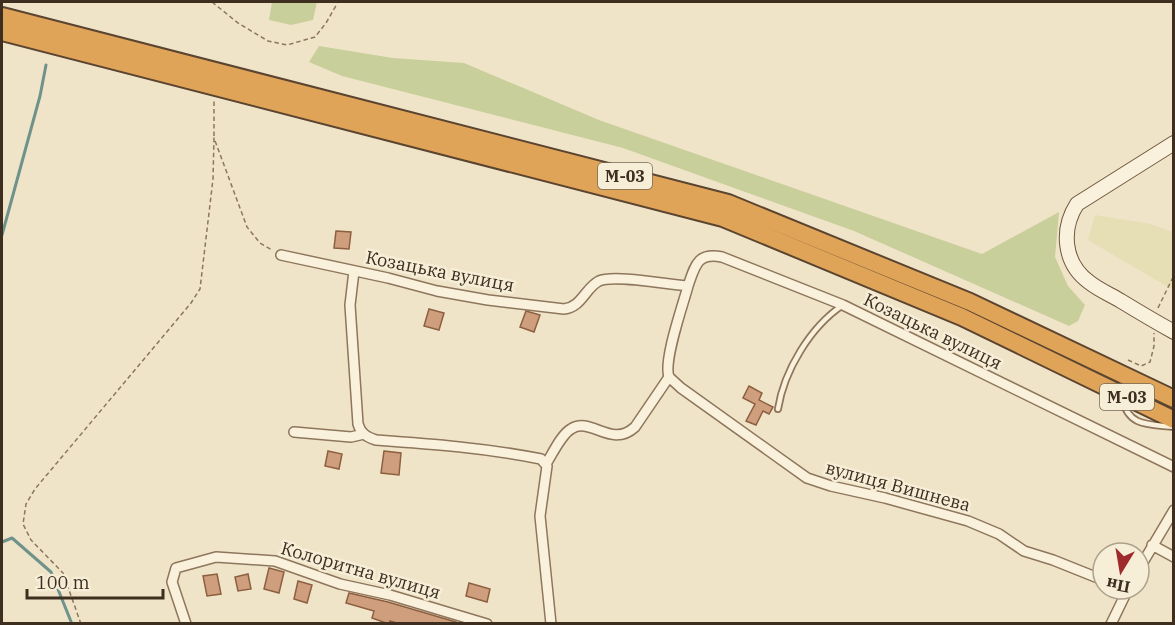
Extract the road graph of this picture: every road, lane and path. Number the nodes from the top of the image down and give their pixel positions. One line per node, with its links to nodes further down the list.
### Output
1 (212, 2): 2 (path)
2 (338, 2)
3 (2, 16): 18 (highway, М-03)
4 (2, 32): 5 (highway, М-03)
5 (214, 86): 6 (path); 17 (highway, М-03)
6 (214, 138): 8 (path); 31 (path)
7 (1173, 143): 13 (street)
8 (281, 255): 9 (street, Козацька вулиця)
9 (354, 271): 11 (street, Козацька вулиця); 23 (street, Козацька вулиця)
10 (1173, 275): 13 (path)
11 (688, 286): 12 (street, Козацька вулиця); 16 (street, Козацька вулиця)
12 (843, 305): 19 (lane); 25 (street, Козацька вулиця)
13 (1153, 320): 14 (street); 15 (path)
14 (1173, 332)
15 (1128, 360)
16 (669, 377): 24 (street, Козацька вулиця); 29 (street, вулиця Вишнева)
17 (1122, 394): 20 (highway, М-03); 21 (lane)
18 (1173, 399)
19 (778, 409)
20 (1173, 420)
21 (1173, 427)
22 (294, 432): 23 (street)
23 (363, 434): 24 (street)
24 (546, 464): 34 (street, Козацька вулиця)
25 (1173, 467)
26 (1173, 510): 27 (street)
27 (1152, 545): 28 (street)
28 (1173, 558)
29 (1091, 575)
30 (1122, 601): 35 (street)
31 (81, 624)
32 (186, 624): 33 (street, Колоритна вулиця)
33 (487, 624)
34 (551, 624)
35 (1111, 624)

